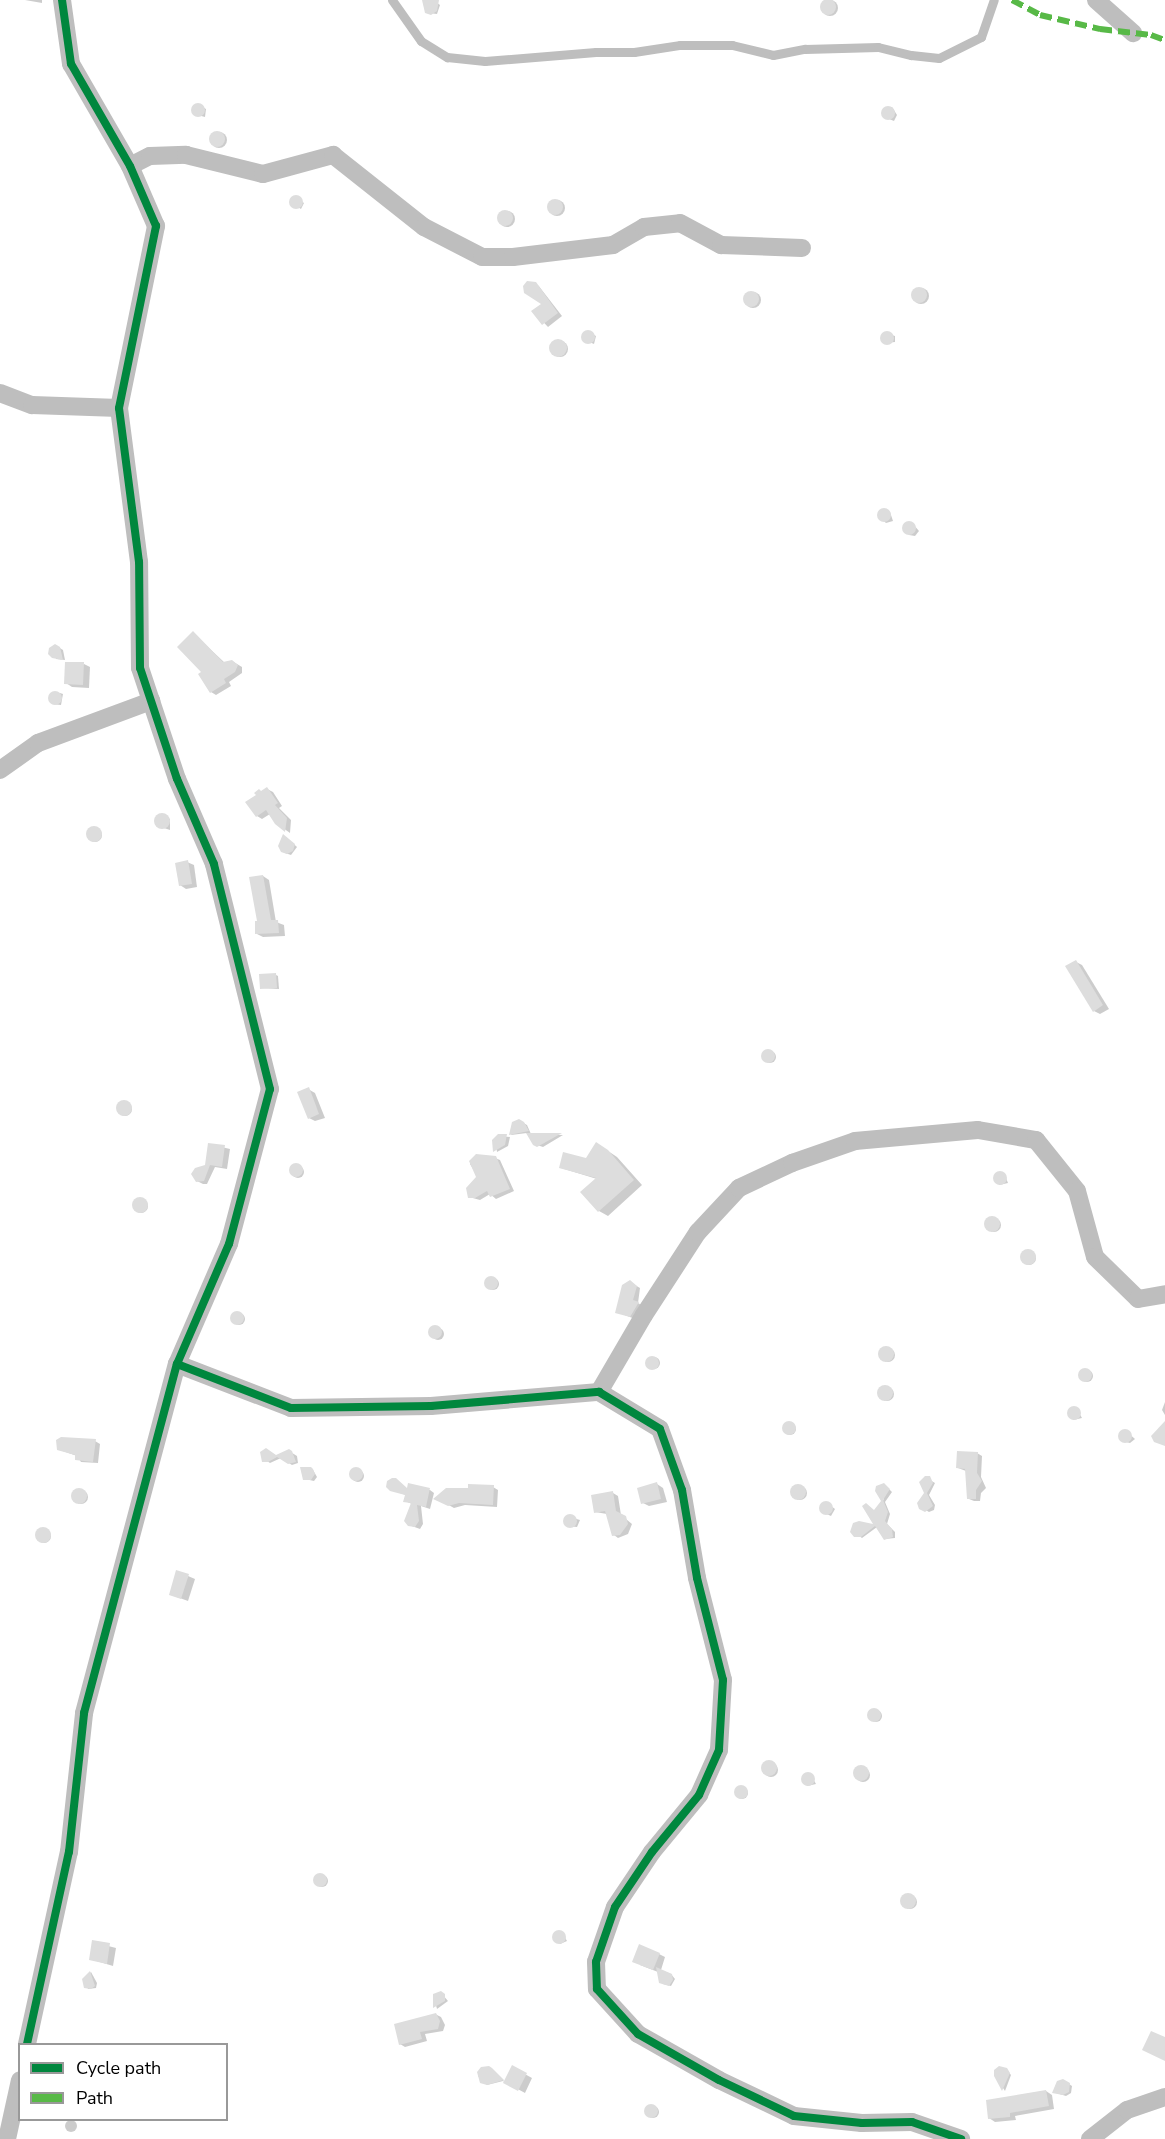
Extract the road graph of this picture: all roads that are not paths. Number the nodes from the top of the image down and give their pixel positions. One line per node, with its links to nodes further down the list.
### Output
1 (62, 0): 6 (street)
2 (392, 0): 3 (lane)
3 (993, 0)
4 (1096, 0): 5 (street)
5 (1133, 33)
6 (130, 166): 7 (street); 9 (street)
7 (802, 249)
8 (0, 393): 9 (street)
9 (119, 408): 10 (street)
10 (151, 700): 11 (street); 13 (street)
11 (0, 770)
12 (1165, 1294): 14 (street)
13 (177, 1364): 14 (street); 15 (street)
14 (599, 1392): 19 (street)
15 (27, 2043)
16 (18, 2089): 18 (street)
17 (1165, 2097): 20 (street)
18 (7, 2139)
19 (961, 2139)
20 (1090, 2139)

